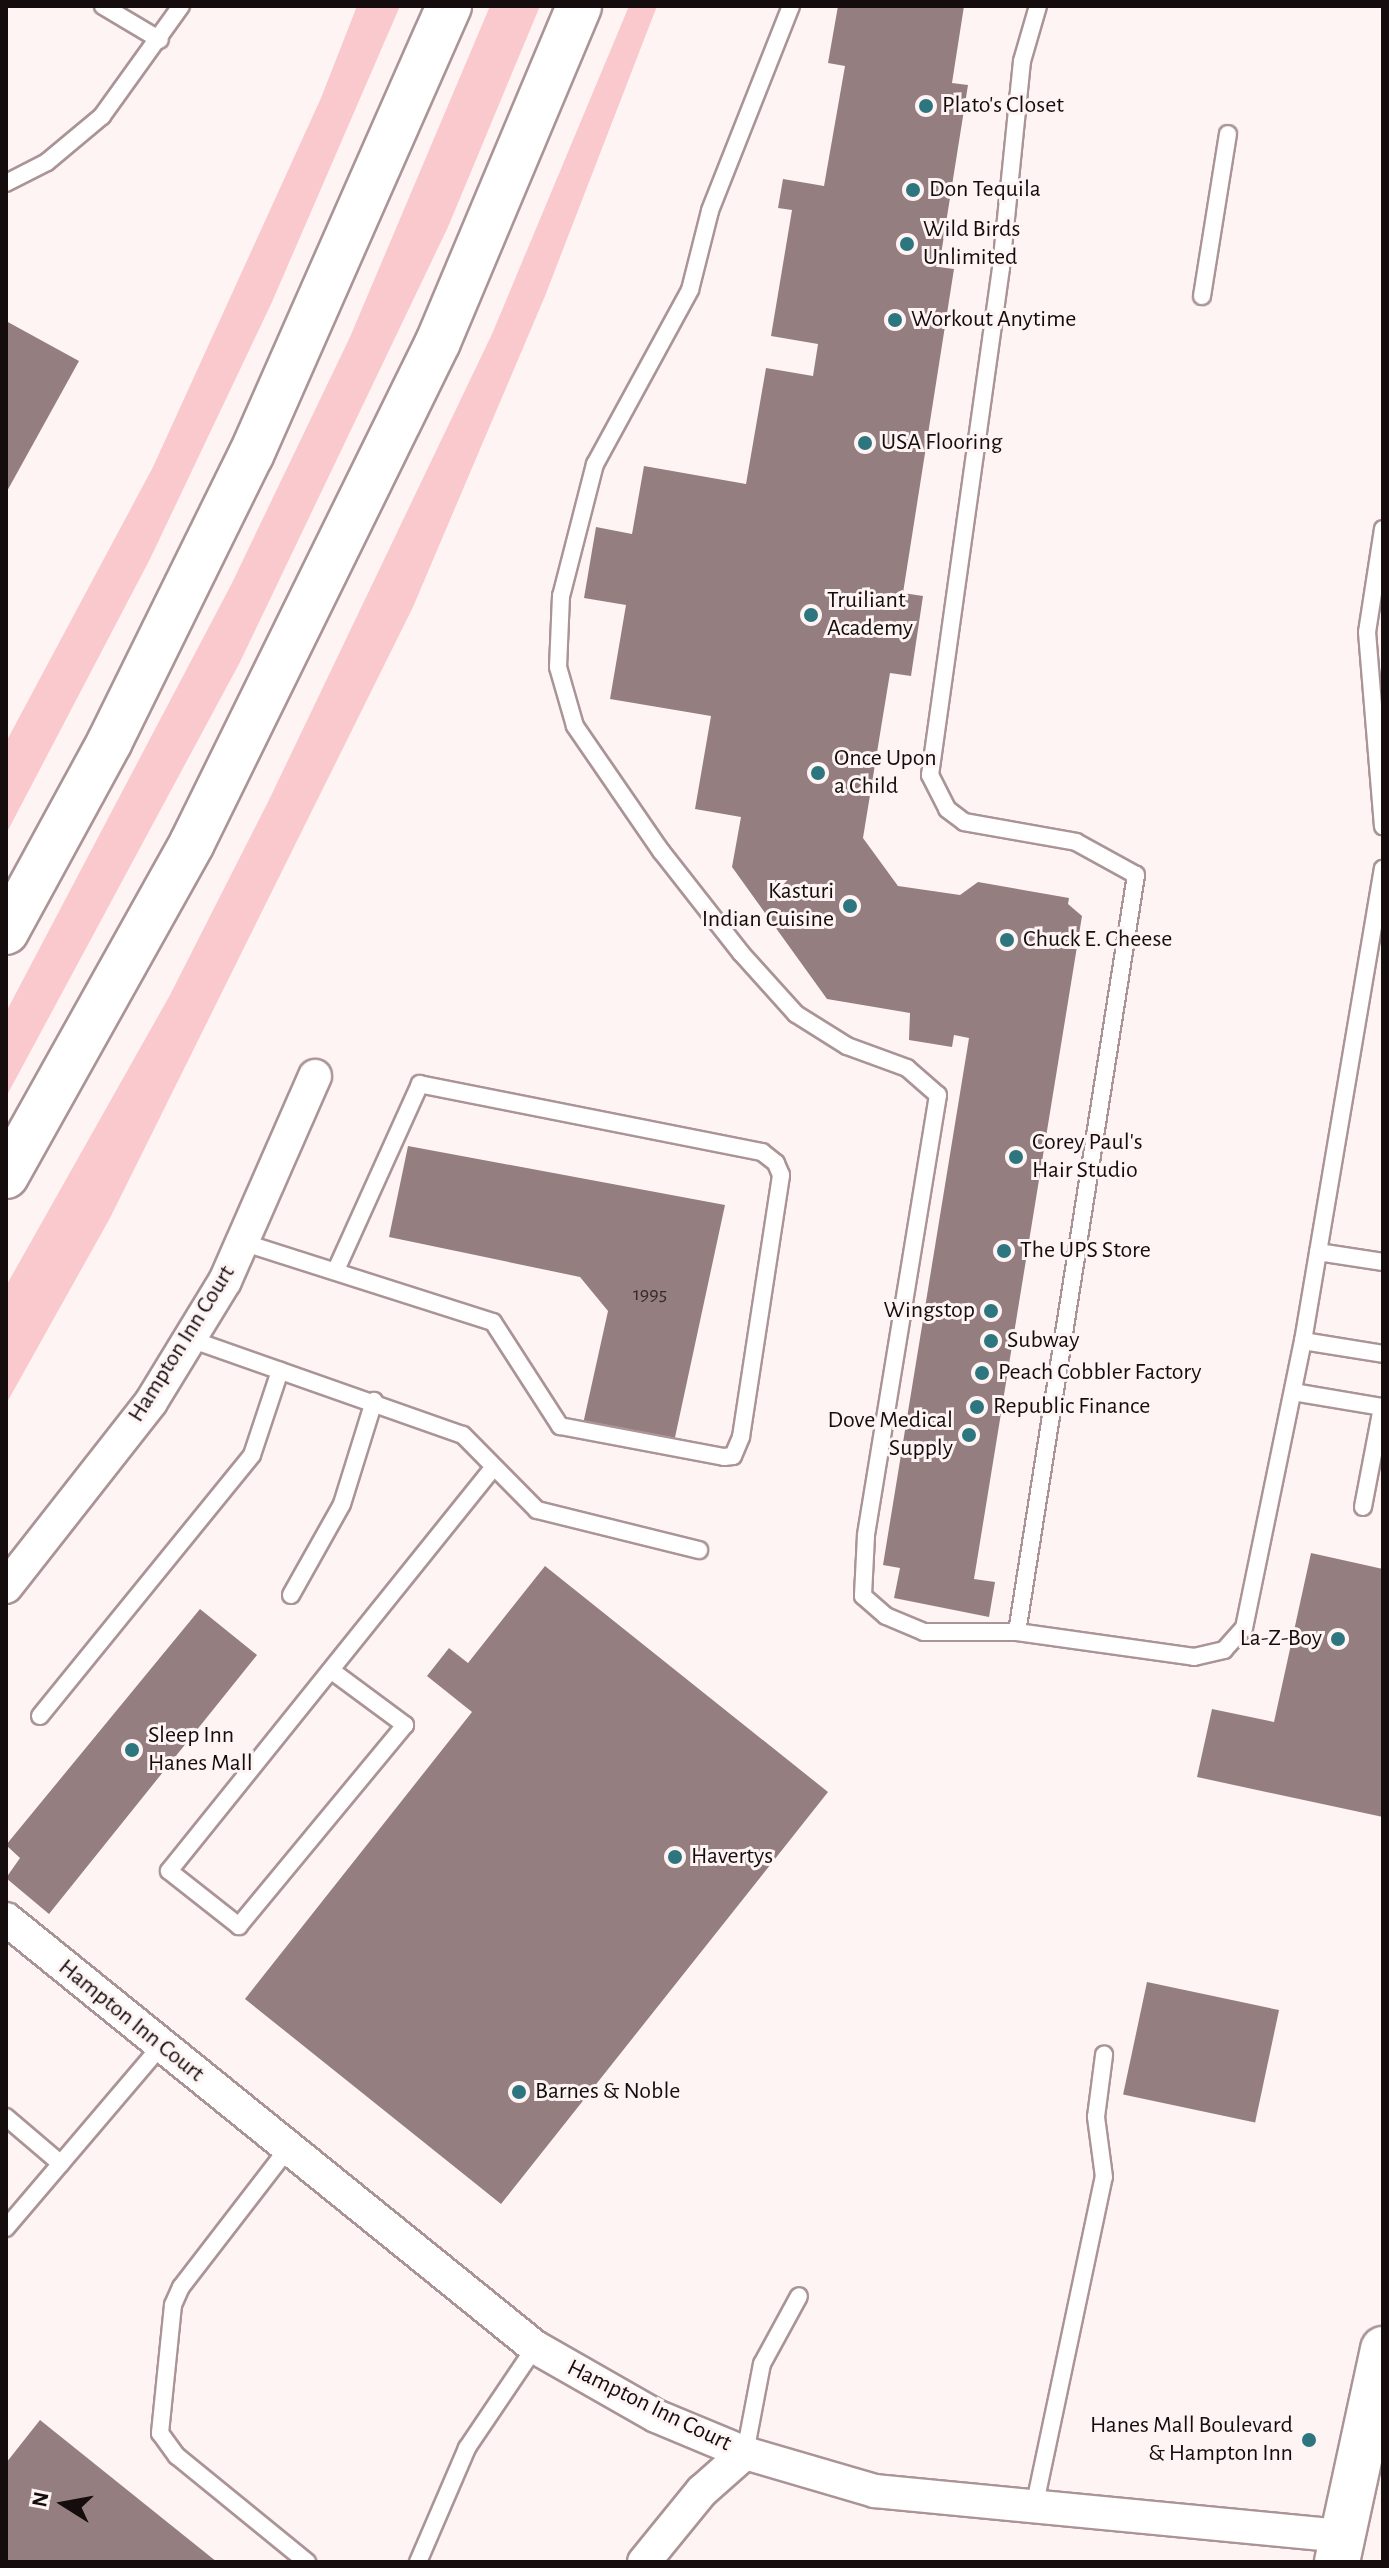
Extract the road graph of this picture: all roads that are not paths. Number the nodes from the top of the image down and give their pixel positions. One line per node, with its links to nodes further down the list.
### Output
1 (103, 6): 7 (lane)
2 (181, 6): 7 (lane)
3 (449, 6): 14 (main road)
4 (579, 6): 17 (main road)
5 (791, 6): 34 (lane)
6 (1038, 6): 34 (lane)
7 (160, 40): 9 (lane)
8 (1228, 134): 10 (lane)
9 (6, 183)
10 (1202, 296)
11 (1383, 529): 12 (lane)
12 (1383, 826)
13 (1383, 869): 15 (lane)
14 (6, 932)
15 (1377, 939): 19 (lane)
16 (315, 1076): 18 (street, Hampton Inn Court)
17 (6, 1176)
18 (242, 1242): 21 (lane); 22 (street, Hampton Inn Court)
19 (1318, 1252): 20 (lane); 23 (lane)
20 (1383, 1262)
21 (336, 1270): 21 (lane)
22 (190, 1339): 25 (lane); 32 (street, Hampton Inn Court)
23 (1303, 1341): 24 (lane); 26 (lane)
24 (1383, 1354)
25 (280, 1371): 27 (lane); 36 (lane)
26 (1293, 1392): 28 (lane); 34 (lane)
27 (374, 1401): 29 (lane); 33 (lane)
28 (1383, 1407): 30 (lane)
29 (493, 1468): 31 (lane); 35 (lane)
30 (1363, 1507)
31 (699, 1550)
32 (6, 1587)
33 (291, 1595)
34 (1017, 1632)
35 (332, 1671): 35 (lane)
36 (40, 1716)
37 (6, 1919): 38 (street, Hampton Inn Court)
38 (161, 2046): 41 (street, Hampton Inn Court); 42 (lane)
39 (1104, 2055): 48 (lane)
40 (6, 2117): 42 (lane)
41 (289, 2147): 45 (street, Hampton Inn Court); 50 (lane)
42 (61, 2164): 43 (lane)
43 (6, 2228)
44 (799, 2296): 47 (lane)
45 (535, 2347): 47 (street, Hampton Inn Court); 51 (lane)
46 (1383, 2349): 49 (main road)
47 (745, 2453): 48 (street, Hampton Inn Court); 52 (street)
48 (1034, 2508): 49 (street, Hampton Inn Court)
49 (1340, 2549)
50 (307, 2562)
51 (418, 2562)
52 (644, 2562)

